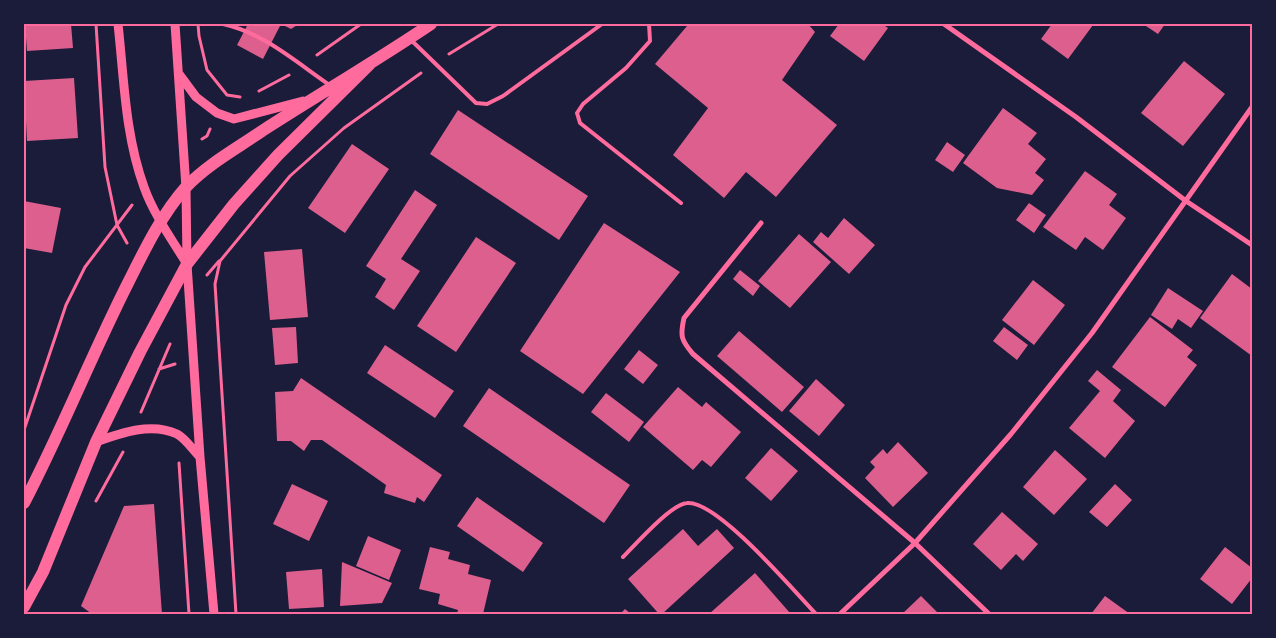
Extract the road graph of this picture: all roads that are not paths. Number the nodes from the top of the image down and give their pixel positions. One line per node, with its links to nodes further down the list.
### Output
1 (118, 24): 17 (street)
2 (175, 24): 10 (street)
3 (223, 24): 11 (lane)
4 (431, 24): 8 (main road)
5 (602, 24): 8 (lane)
6 (649, 24): 16 (lane)
7 (944, 24): 15 (street)
8 (410, 38): 9 (main road)
9 (370, 64): 11 (main road); 20 (main road)
10 (178, 73): 12 (street); 14 (street)
11 (332, 87): 12 (main road)
12 (311, 99): 14 (main road)
13 (1252, 107): 15 (street)
14 (186, 188): 17 (main road); 20 (street)
15 (1186, 201): 19 (street); 24 (street)
16 (681, 203)
17 (161, 222): 20 (street); 23 (main road)
18 (762, 223): 24 (street)
19 (1252, 245)
20 (187, 264): 21 (main road); 22 (street)
21 (96, 442): 22 (street); 26 (main road)
22 (200, 457): 27 (street)
23 (24, 503)
24 (915, 543): 29 (street); 30 (street)
25 (623, 557): 28 (lane)
26 (24, 607)
27 (214, 614)
28 (816, 614)
29 (840, 614)
30 (990, 614)

